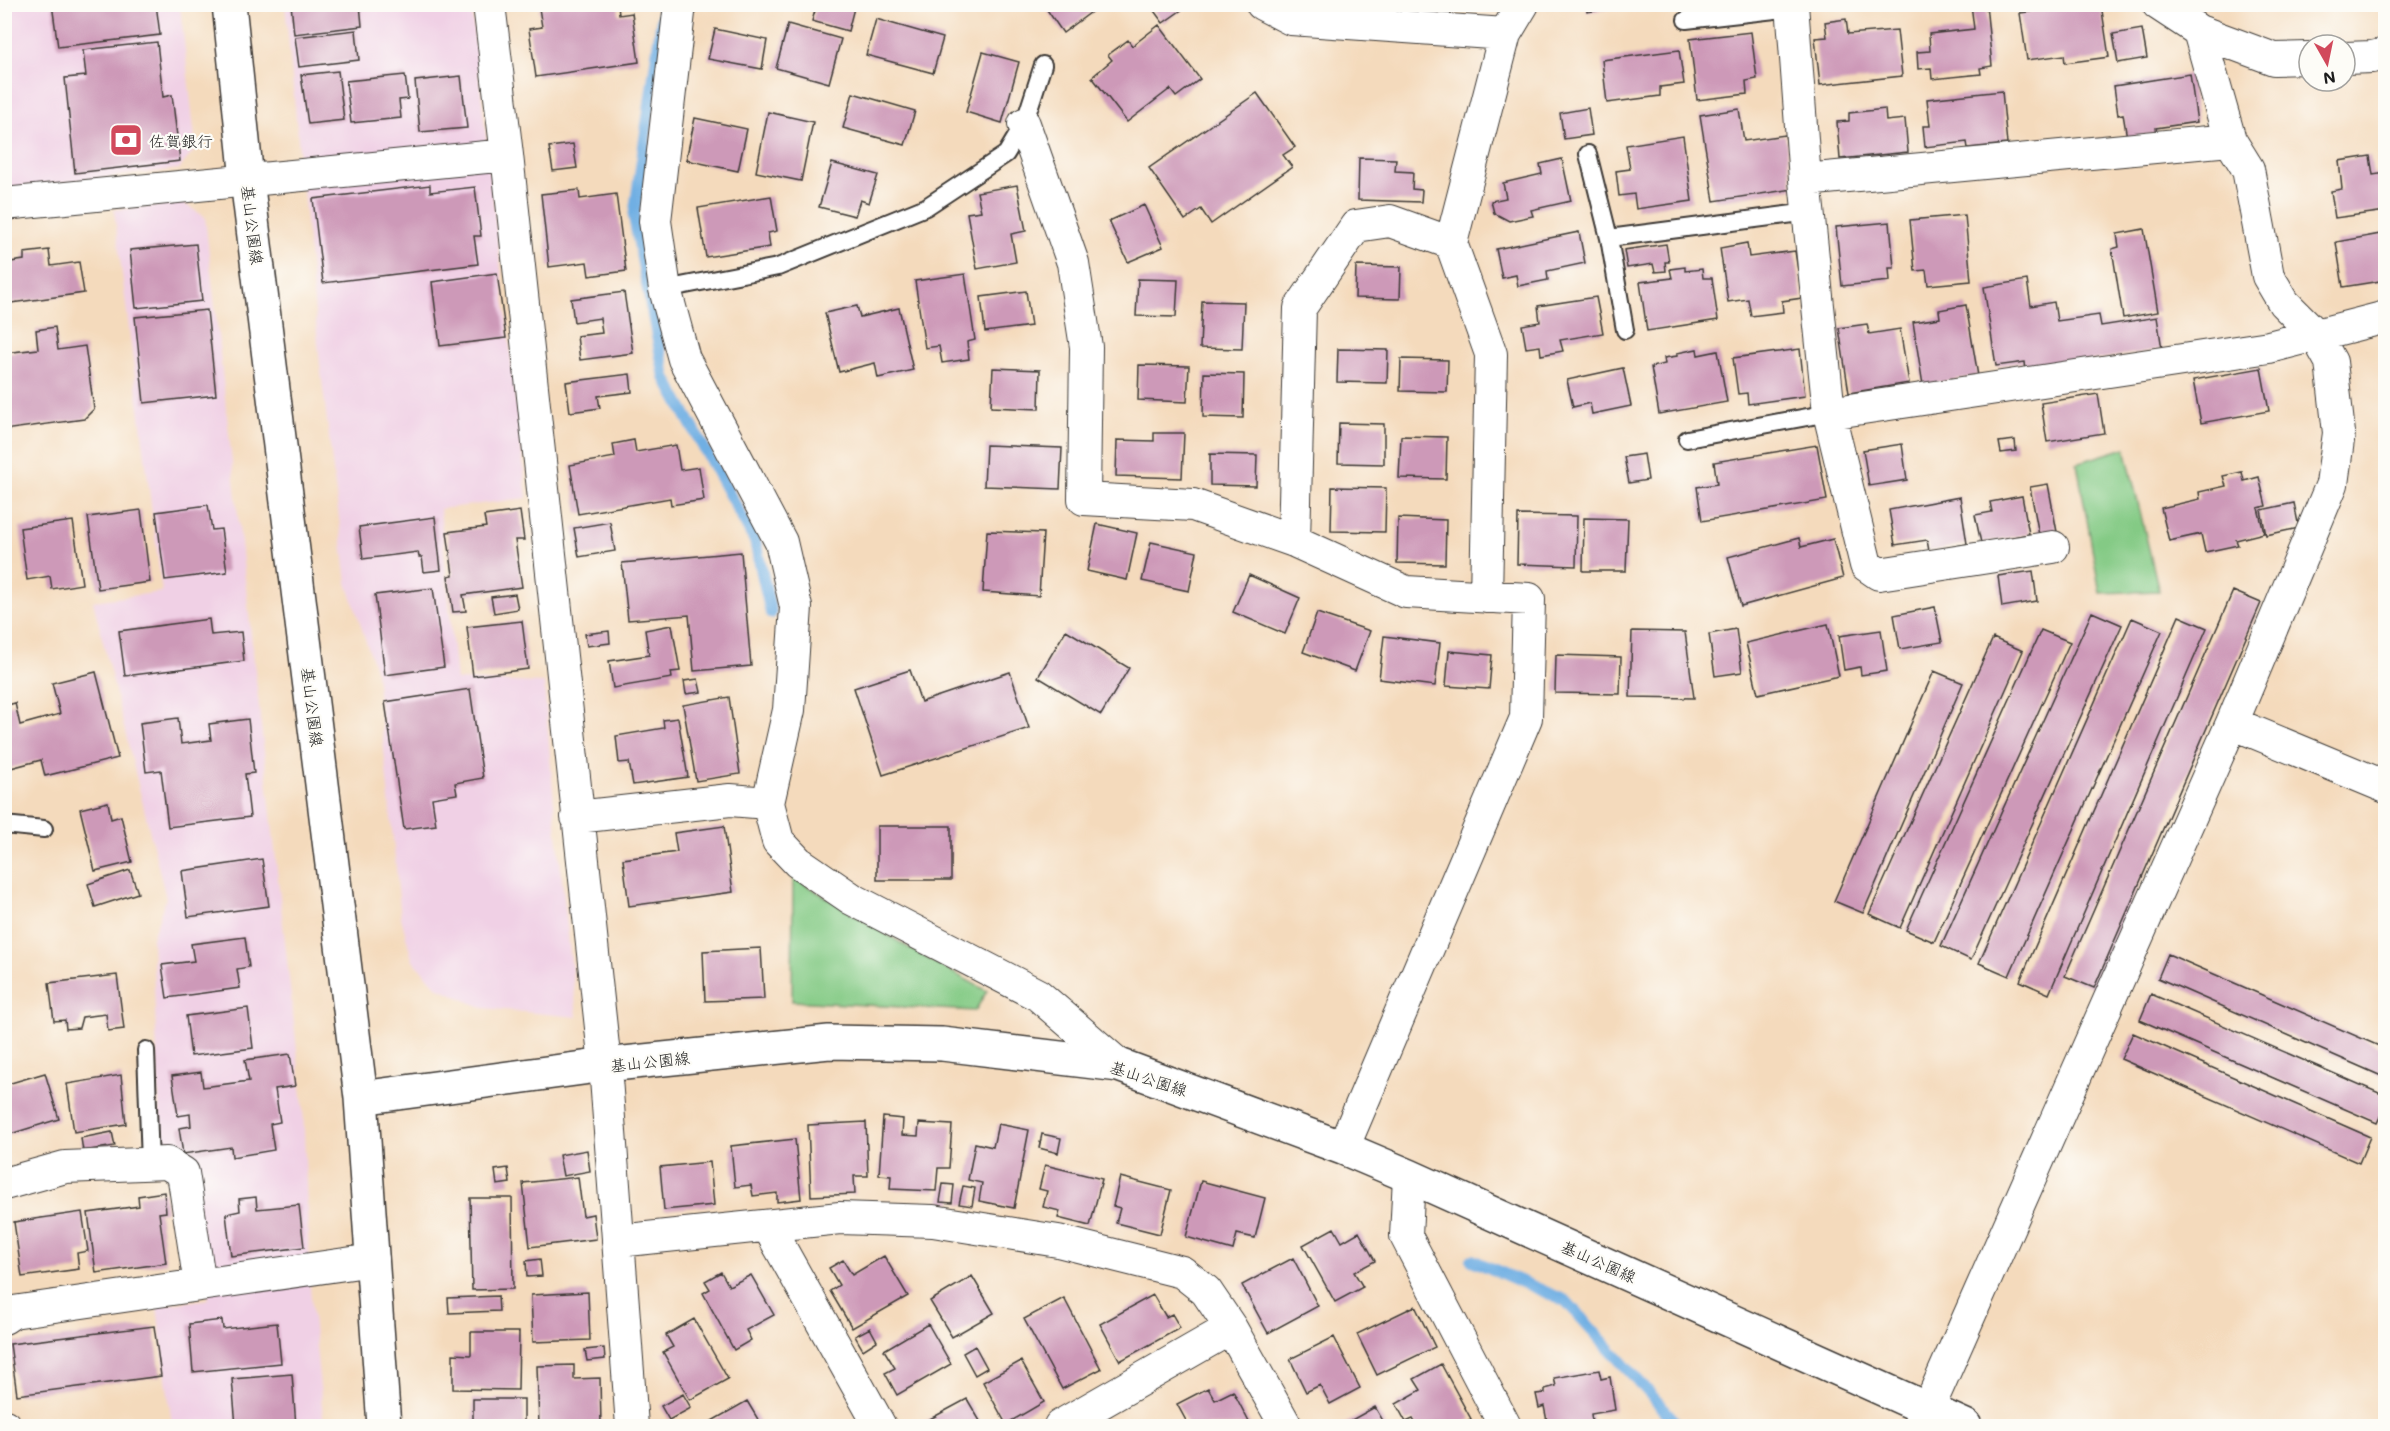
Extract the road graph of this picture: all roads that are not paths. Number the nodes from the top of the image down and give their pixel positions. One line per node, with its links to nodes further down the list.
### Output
1 (230, 4): 19 (main road, 基山公園線)
2 (489, 4): 18 (street)
3 (680, 4): 25 (street)
4 (1262, 4): 10 (street)
5 (1523, 4): 10 (street)
6 (2158, 4): 9 (street)
7 (1802, 6): 8 (lane); 20 (street)
8 (1686, 20)
9 (2199, 31): 12 (street); 16 (street)
10 (1505, 34): 24 (street)
11 (2385, 54): 13 (street)
12 (2297, 58)
13 (2357, 58)
14 (1043, 65): 15 (lane)
15 (1024, 124): 25 (lane); 31 (street)
16 (2230, 140): 20 (street); 28 (street)
17 (1588, 154): 23 (lane)
18 (507, 155): 19 (street); 37 (street)
19 (247, 180): 21 (street); 43 (main road, 基山公園線)
20 (1805, 180): 22 (street)
21 (4, 204)
22 (1809, 212): 23 (lane); 29 (street)
23 (1609, 238): 27 (lane)
24 (1451, 243): 31 (street); 33 (street)
25 (666, 289): 36 (street)
26 (2385, 317): 28 (street)
27 (1624, 330)
28 (2316, 335): 29 (street); 34 (street)
29 (1829, 413): 30 (lane); 32 (street)
30 (1687, 439)
31 (1293, 541): 33 (street)
32 (2053, 547)
33 (1486, 597): 44 (street)
34 (2232, 723): 35 (street); 54 (street)
35 (2385, 787)
36 (768, 803): 37 (street); 42 (street)
37 (577, 817): 41 (street)
38 (4, 825): 39 (lane)
39 (44, 829)
40 (146, 1050): 45 (lane)
41 (605, 1065): 42 (main road, 基山公園線); 43 (main road, 基山公園線); 49 (street)
42 (1119, 1065): 44 (main road, 基山公園線)
43 (361, 1098): 50 (main road)
44 (1343, 1148): 46 (main road, 基山公園線)
45 (150, 1164): 47 (street); 51 (street)
46 (1409, 1176): 54 (main road, 基山公園線); 60 (street)
47 (4, 1184)
48 (768, 1226): 49 (street); 53 (street); 57 (street)
49 (618, 1241): 56 (street)
50 (373, 1260): 51 (street); 55 (main road)
51 (200, 1285): 52 (street)
52 (4, 1318)
53 (1230, 1328): 58 (street); 59 (street)
54 (1928, 1409): 61 (main road, 基山公園線)
55 (384, 1426)
56 (632, 1426)
57 (880, 1426)
58 (1060, 1426)
59 (1286, 1426)
60 (1505, 1426)
61 (1965, 1426)

